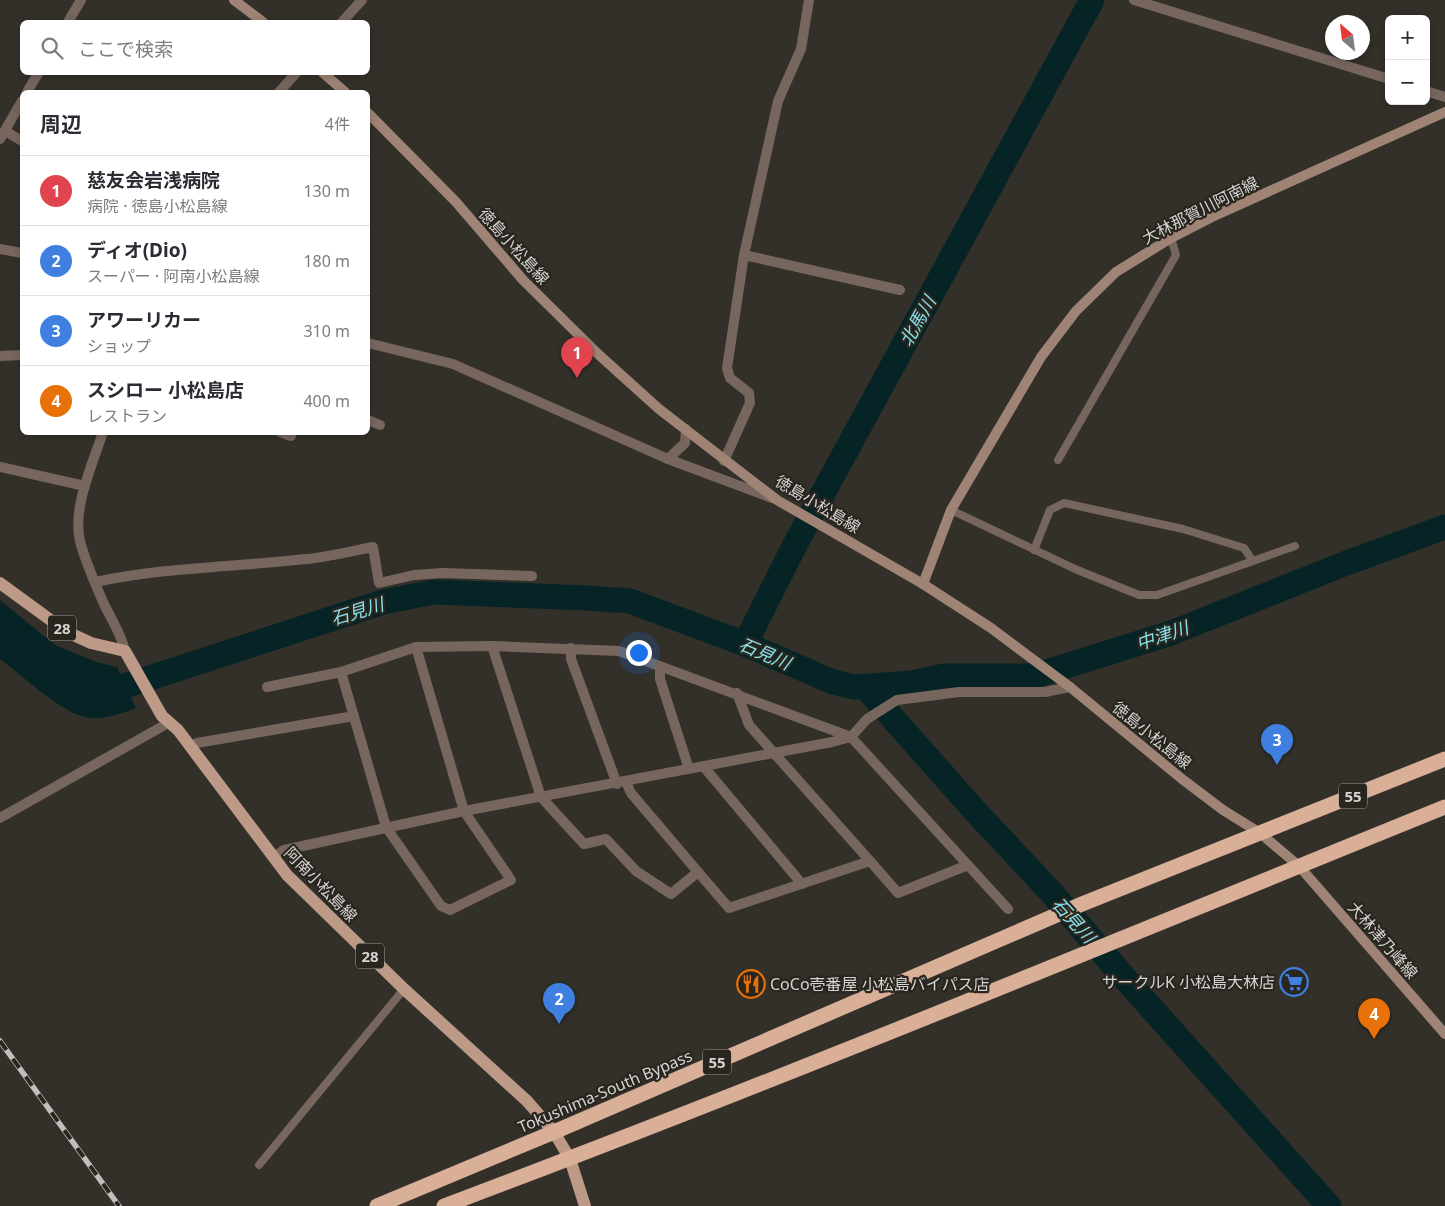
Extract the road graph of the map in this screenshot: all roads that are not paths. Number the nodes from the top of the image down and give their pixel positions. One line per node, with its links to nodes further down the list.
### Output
1 (81, 0): 6 (street)
2 (234, 0): 7 (main road)
3 (362, 0): 8 (street)
4 (809, 0): 26 (street)
5 (1134, 0): 12 (street)
6 (69, 20)
7 (260, 20)
8 (344, 20)
9 (37, 75): 13 (street)
10 (294, 75): 14 (street)
11 (325, 75): 15 (main road)
12 (1385, 78)
13 (29, 90)
14 (280, 90)
15 (343, 90)
16 (1430, 91): 17 (street)
17 (1445, 96)
18 (20, 105): 21 (street)
19 (1445, 112): 23 (main road, 大林那賀川阿南線)
20 (370, 115): 33 (main road, 徳島小松島線)
21 (3, 135): 22 (street)
22 (20, 140)
23 (1171, 238): 37 (lane); 41 (main road, 大林那賀川阿南線)
24 (0, 249): 25 (street)
25 (20, 253)
26 (744, 255): 27 (street); 36 (street)
27 (900, 290)
28 (370, 344): 35 (street)
29 (20, 354): 30 (street)
30 (0, 356)
31 (370, 421): 32 (street)
32 (380, 425)
33 (686, 430): 35 (street); 36 (main road, 徳島小松島線)
34 (102, 435): 39 (street)
35 (668, 459): 40 (street)
36 (724, 460): 40 (main road, 徳島小松島線)
37 (1058, 460)
38 (0, 467): 39 (street)
39 (85, 486): 46 (street)
40 (777, 500): 48 (main road, 徳島小松島線)
41 (951, 510): 43 (lane); 48 (main road, 大林那賀川阿南線)
42 (1295, 546): 44 (lane)
43 (1034, 550): 44 (lane); 44 (lane)
44 (1252, 560)
45 (532, 576): 46 (street)
46 (96, 582): 52 (street)
47 (0, 583): 52 (main road, 28)
48 (923, 584): 56 (main road, 徳島小松島線)
49 (492, 646): 50 (street); 51 (street); 67 (street)
50 (416, 647): 54 (street); 69 (street)
51 (571, 648): 53 (street); 66 (street)
52 (127, 654): 59 (main road, 阿南小松島線 / 28)
53 (660, 666): 57 (street); 65 (street)
54 (341, 672): 55 (street); 58 (street)
55 (267, 687)
56 (1070, 687): 60 (street); 72 (main road, 徳島小松島線)
57 (737, 693): 60 (street); 62 (street)
58 (354, 716): 61 (street); 71 (street)
59 (170, 722): 61 (main road, 阿南小松島線 / 28); 70 (street)
60 (852, 737): 62 (street); 75 (street)
61 (191, 746): 73 (main road, 阿南小松島線 / 28)
62 (775, 754): 64 (street); 74 (street)
63 (1445, 758): 72 (highway, 55)
64 (704, 767): 65 (street); 78 (street)
65 (689, 769): 66 (street)
66 (622, 783): 67 (street); 77 (street)
67 (541, 797): 69 (street); 77 (street)
68 (1445, 808): 76 (highway, 55)
69 (464, 811): 71 (street); 71 (street)
70 (0, 818)
71 (386, 827): 73 (street)
72 (1260, 833): 76 (main road, 徳島小松島線); 82 (highway, Tokushima-South Bypass / 55)
73 (272, 857): 80 (main road, 阿南小松島線 / 28)
74 (870, 861): 75 (street); 78 (street)
75 (968, 865): 79 (street)
76 (1299, 866): 81 (main road, 大林津乃峰線); 83 (highway, 55)
77 (698, 872): 78 (street)
78 (802, 884)
79 (1008, 909)
80 (404, 989): 82 (main road, 阿南小松島線 / 28); 84 (lane)
81 (1445, 1034)
82 (554, 1132): 83 (main road, 阿南小松島線 / 28); 85 (highway, Tokushima-South Bypass / 55)
83 (570, 1159): 86 (highway, 55); 87 (main road, 阿南小松島線 / 28)
84 (259, 1165)
85 (377, 1206)
86 (444, 1206)
87 (585, 1206)

